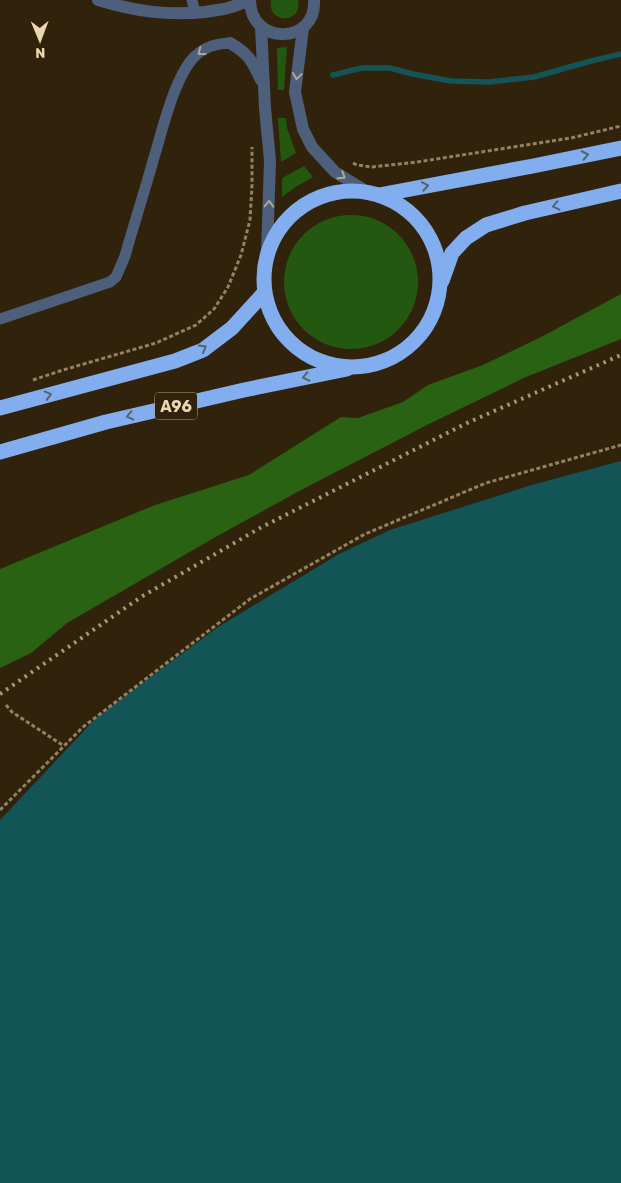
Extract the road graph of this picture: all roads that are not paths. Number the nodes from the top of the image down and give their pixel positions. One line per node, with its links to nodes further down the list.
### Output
1 (98, 0): 4 (street)
2 (250, 0): 5 (street); 6 (street)
3 (314, 0): 7 (street)
4 (194, 6): 5 (street)
5 (223, 9): 6 (street)
6 (257, 23): 7 (street); 9 (street)
7 (302, 28): 12 (street, one-way to 12)
8 (230, 43): 9 (street); 16 (lane, one-way to 16)
9 (264, 87): 13 (street, one-way to 9)
10 (621, 148): 12 (highway, A96, one-way to 10)
11 (621, 191): 14 (highway, A96, one-way to 14)
12 (372, 193): 13 (highway, A96); 14 (highway, A96)
13 (267, 253): 15 (highway, A96)
14 (440, 285): 17 (highway, A96)
15 (264, 293): 17 (highway, A96); 18 (highway, A96, one-way to 15)
16 (0, 319)
17 (353, 368): 19 (highway, A96, one-way to 19)
18 (0, 408)
19 (0, 452)

